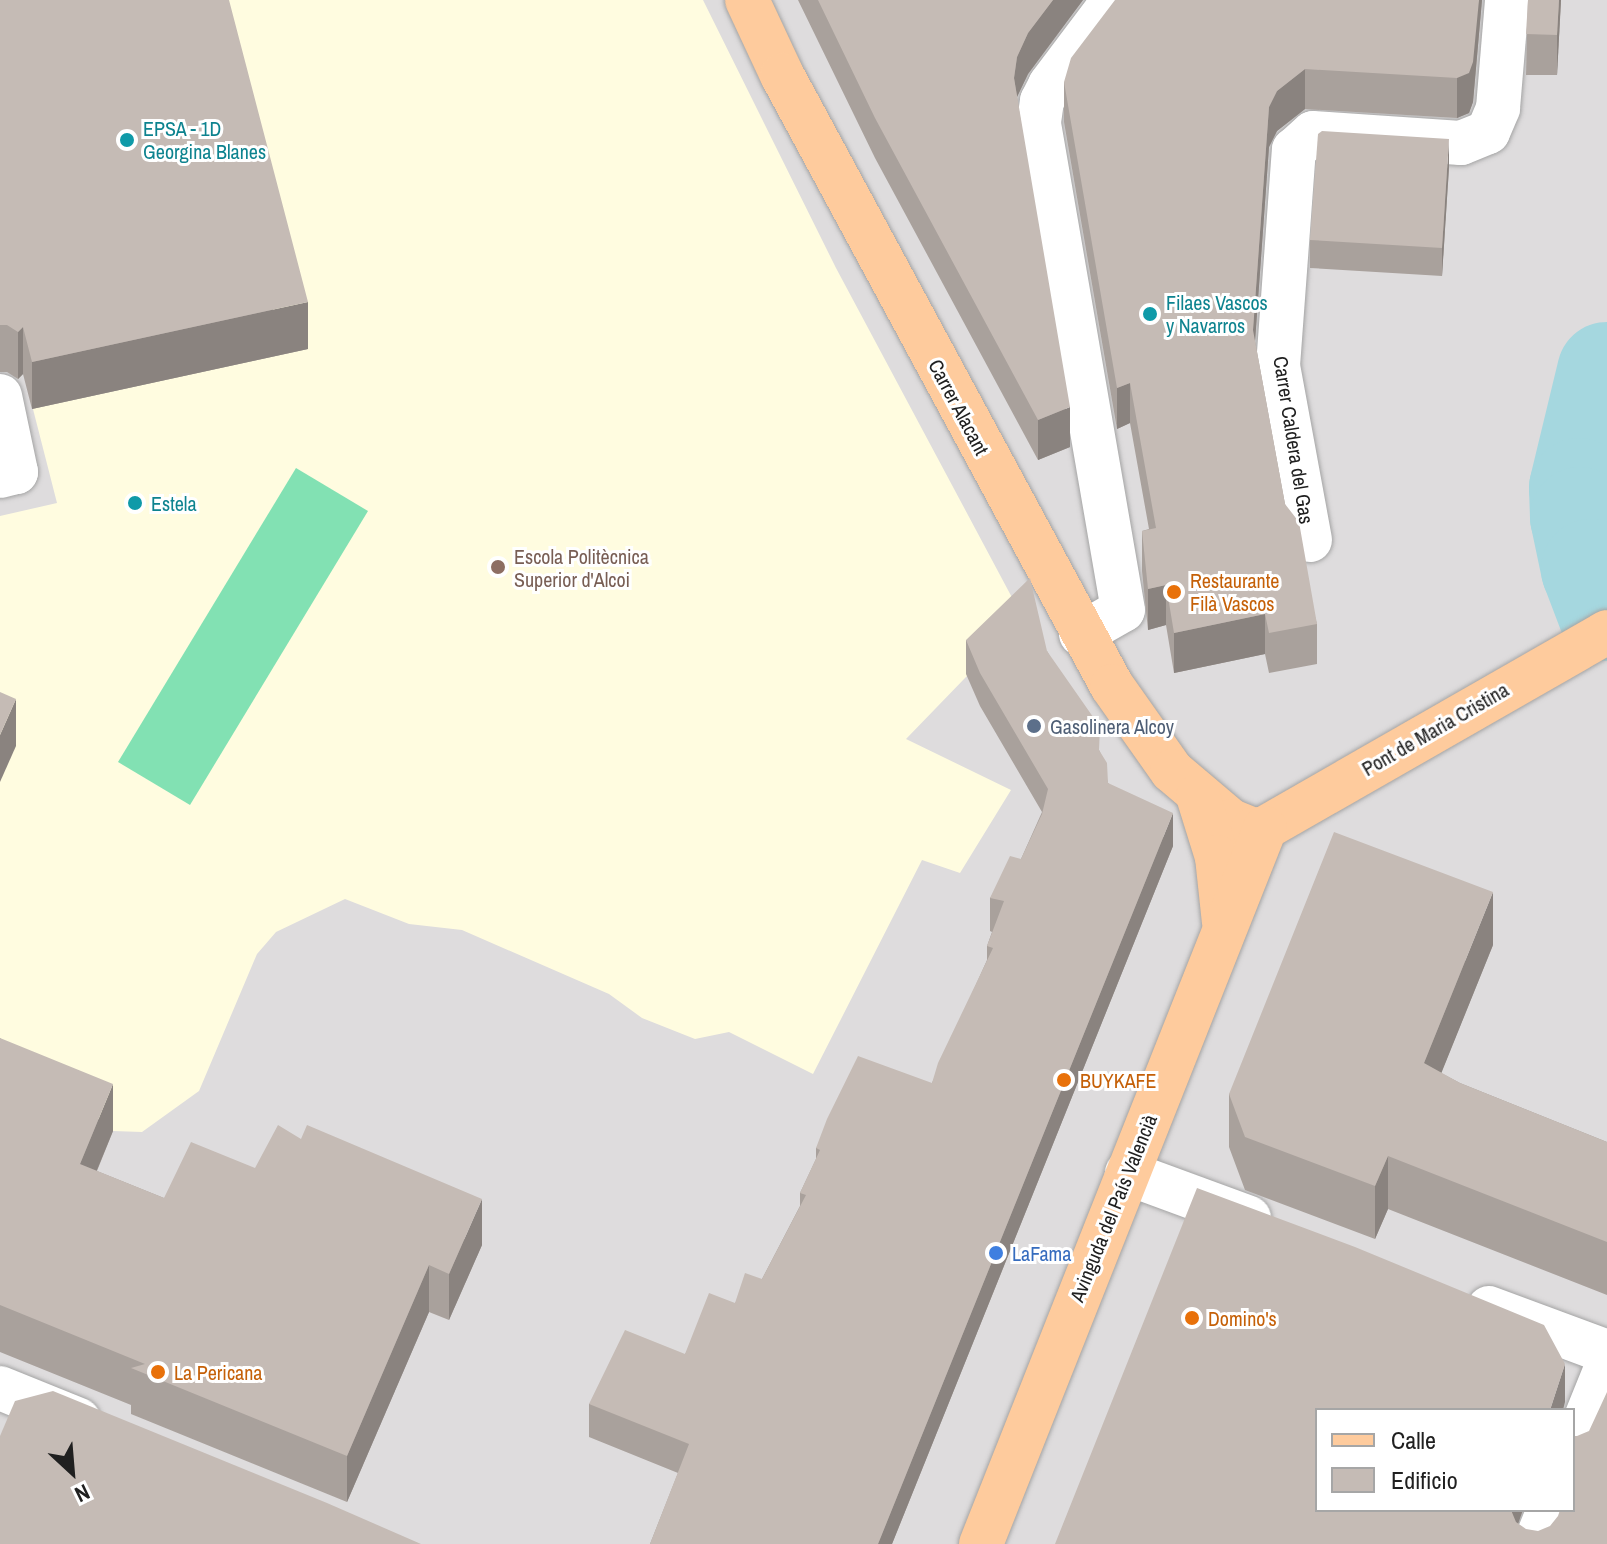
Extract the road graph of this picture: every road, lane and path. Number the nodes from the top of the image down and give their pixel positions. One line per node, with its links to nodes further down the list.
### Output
1 (747, 0): 8 (main road, Carrer Alacant)
2 (1114, 0): 8 (street)
3 (1507, 0): 6 (street, Carrer Caldera del Gas)
4 (0, 396): 5 (street)
5 (8, 474)
6 (1310, 540)
7 (1607, 632): 10 (main road, Pont de Maria Cristina)
8 (1081, 634): 9 (main road, Carrer Alacant)
9 (1198, 796): 10 (main road, Carrer Alacant); 11 (main road, Carrer Alacant)
10 (1265, 828): 11 (main road, Avinguda del País Valencià)
11 (1225, 926): 12 (main road, Avinguda del País Valencià)
12 (1127, 1173): 13 (street); 21 (main road, Avinguda del País Valencià)
13 (1282, 1231)
14 (1445, 1291): 15 (street)
15 (1607, 1352)
16 (1607, 1366): 19 (street)
17 (4, 1402): 18 (street)
18 (117, 1436)
19 (1575, 1445)
20 (1548, 1512): 22 (street)
21 (981, 1544)
22 (1535, 1544)

